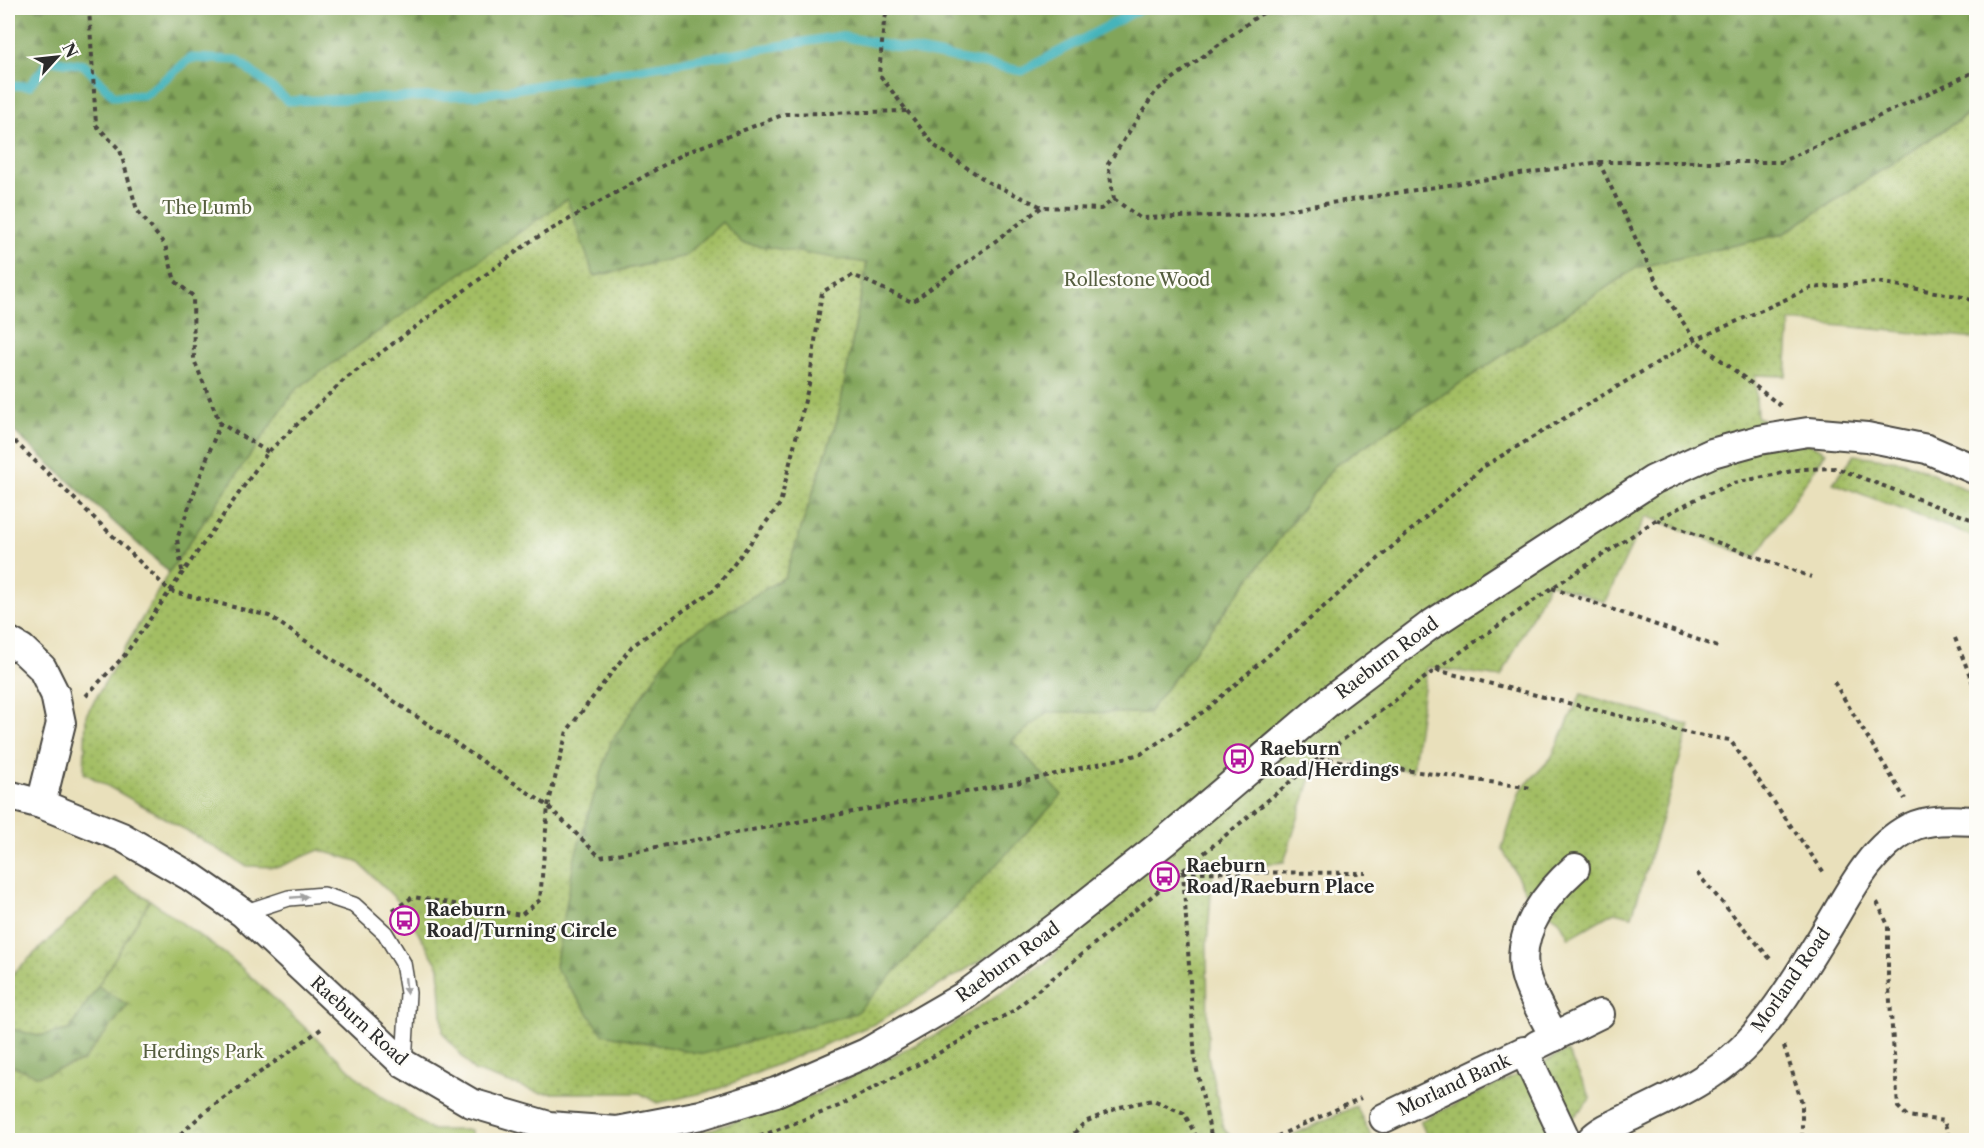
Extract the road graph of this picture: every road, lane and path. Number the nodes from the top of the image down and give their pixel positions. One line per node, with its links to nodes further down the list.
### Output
1 (89, 8): 11 (path)
2 (888, 8): 5 (path)
3 (1274, 8): 7 (path)
4 (1977, 71): 6 (path)
5 (907, 111): 8 (path); 14 (path)
6 (1599, 162): 7 (path); 10 (path)
7 (1114, 200): 8 (path)
8 (1042, 207): 34 (path)
9 (1977, 302): 10 (path)
10 (1695, 340): 12 (path); 34 (path)
11 (220, 423): 14 (path); 19 (path)
12 (1808, 432): 15 (street, Raeburn Road); 16 (street, Raeburn Road)
13 (8, 435): 22 (path)
14 (268, 452): 19 (path)
15 (1977, 470)
16 (1671, 472): 17 (path); 37 (street, Raeburn Road)
17 (1656, 520): 18 (path); 20 (path); 21 (path)
18 (1977, 521)
19 (182, 572): 22 (path)
20 (1811, 576)
21 (1552, 588): 25 (path); 26 (path)
22 (170, 591): 29 (path); 34 (path)
23 (1955, 638): 28 (path)
24 (8, 642): 29 (street)
25 (1718, 648)
26 (1435, 670): 30 (path); 43 (path)
27 (1834, 682): 36 (path)
28 (1977, 691)
29 (61, 723): 33 (street)
30 (1319, 758): 31 (path); 39 (path)
31 (1532, 788)
32 (8, 795): 33 (street, Raeburn Road)
33 (41, 804): 44 (street, Raeburn Road)
34 (548, 806): 45 (path)
35 (1977, 821): 36 (street, Morland Road)
36 (1920, 825): 40 (street, Morland Road)
37 (1164, 842): 39 (path); 54 (street, Raeburn Road)
38 (1575, 868): 50 (street)
39 (1183, 872): 41 (path); 56 (path); 59 (path)
40 (1862, 872): 43 (street, Morland Road); 64 (path)
41 (1366, 873)
42 (1697, 873): 46 (path)
43 (1844, 901): 46 (street, Morland Road)
44 (243, 913): 45 (lane, one-way to 45); 47 (street, Raeburn Road)
45 (374, 923): 52 (lane, one-way to 52)
46 (1792, 983): 48 (street, Morland Road)
47 (346, 1011): 52 (street, Raeburn Road); 55 (path)
48 (1773, 1011): 62 (street, Morland Road); 63 (path)
49 (1600, 1014): 50 (street, Morland Bank)
50 (1554, 1037): 51 (street, Morland Bank)
51 (1524, 1052): 53 (street, Morland Bank); 61 (street, Morland Bank)
52 (404, 1064): 54 (street, Raeburn Road)
53 (1384, 1118): 60 (path)
54 (619, 1136)
55 (174, 1140)
56 (741, 1140)
57 (1068, 1140): 58 (path)
58 (1198, 1140)
59 (1212, 1140)
60 (1269, 1140)
61 (1566, 1140)
62 (1591, 1140)
63 (1802, 1140)
64 (1950, 1140)

